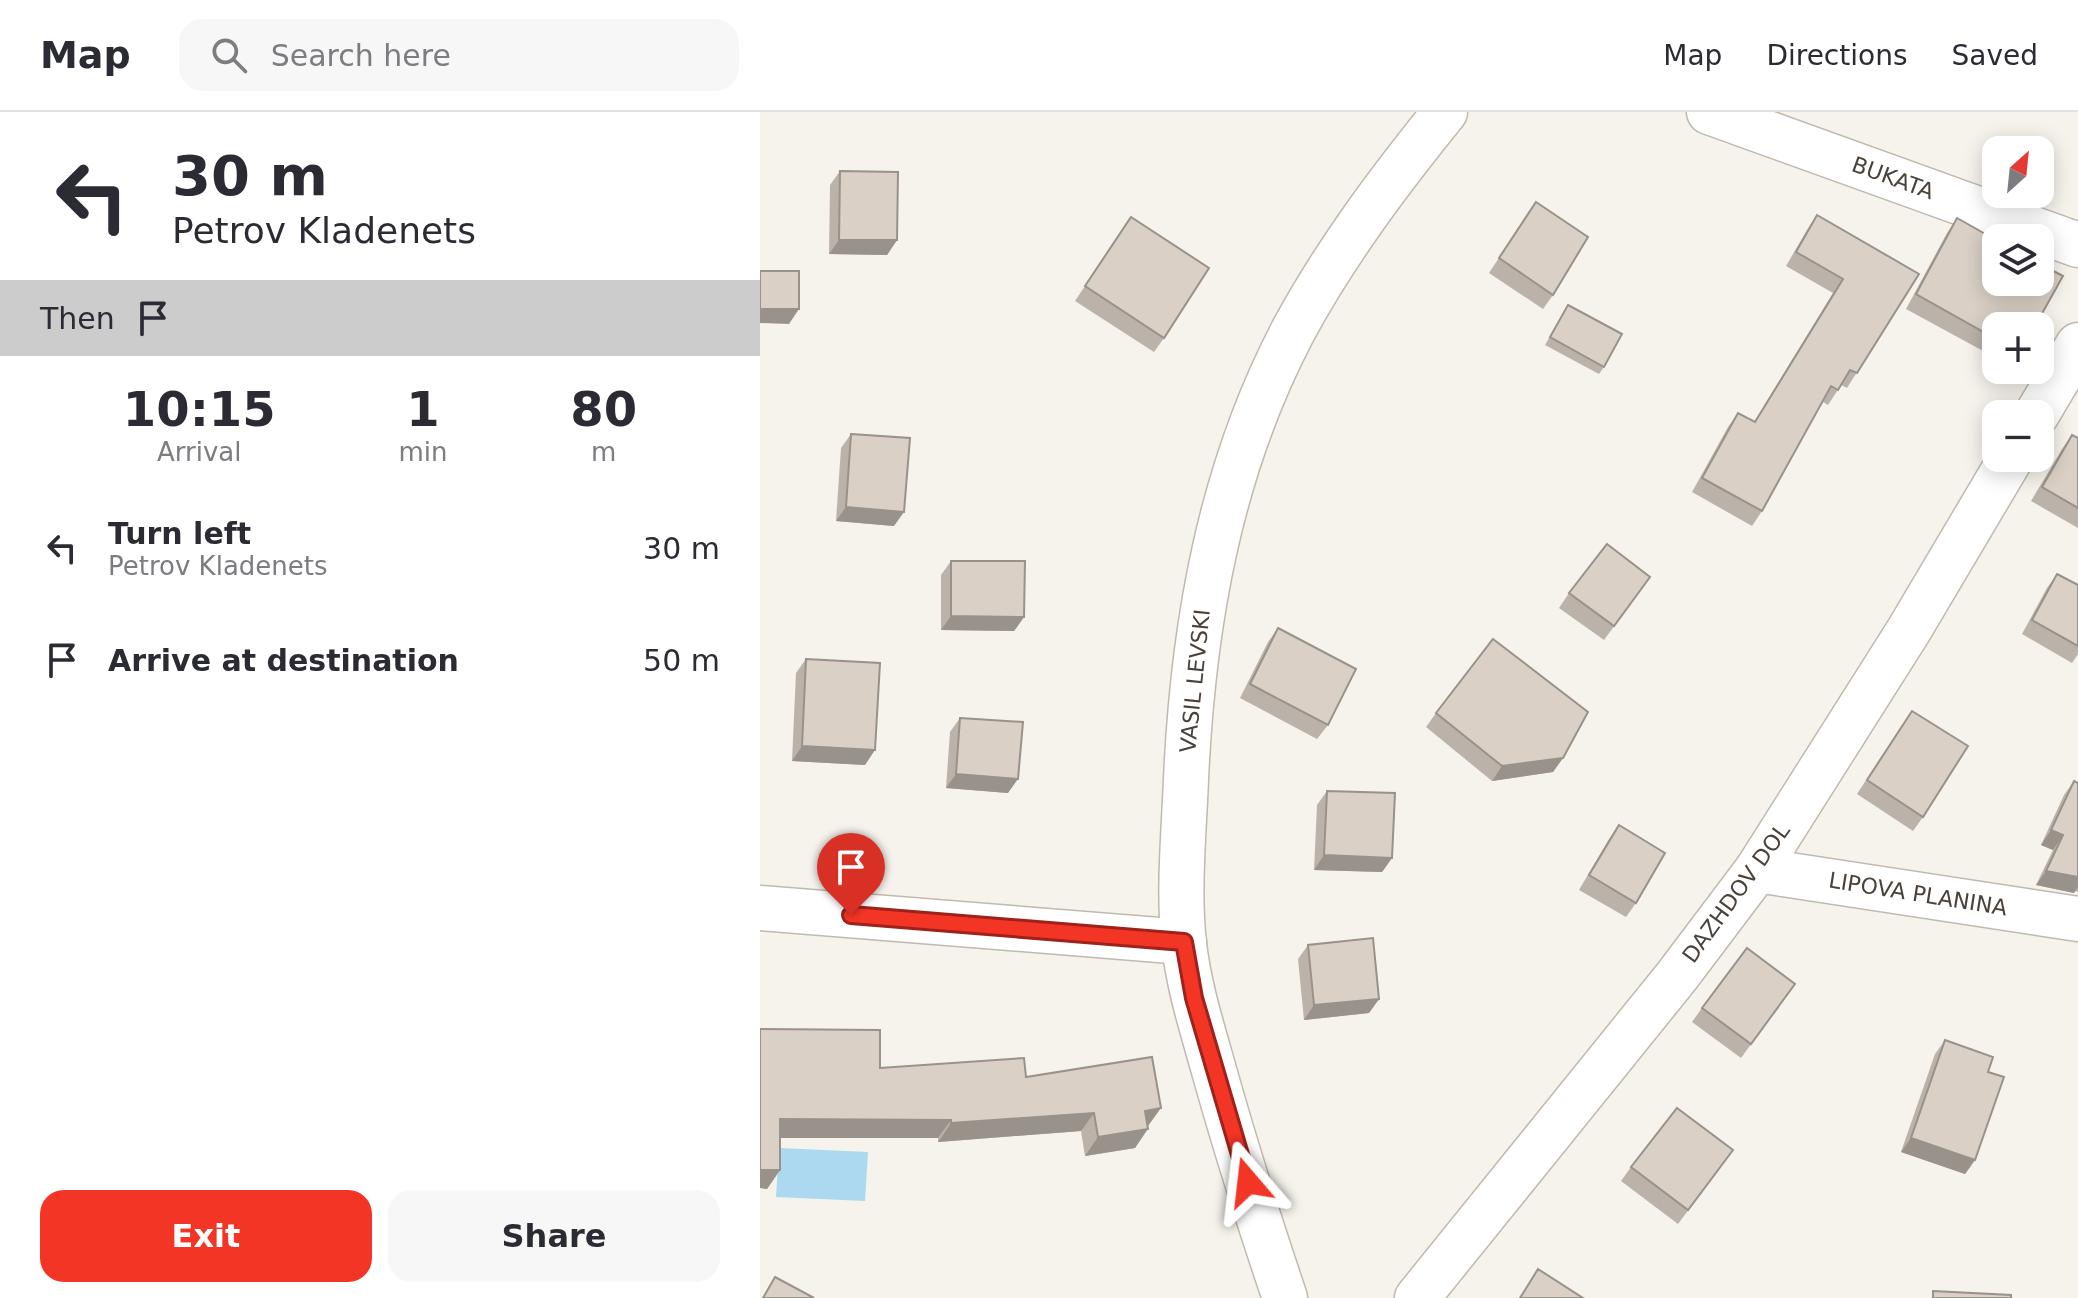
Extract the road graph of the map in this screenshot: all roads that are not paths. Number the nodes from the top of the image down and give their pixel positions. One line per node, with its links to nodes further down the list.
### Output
1 (1445, 112): 10 (street, VASIL LEVSKI)
2 (1709, 112): 3 (street, BUKATA)
3 (2078, 245)
4 (2078, 345): 5 (street)
5 (2045, 400)
6 (2003, 472): 7 (street, DAZHDOV DOL)
7 (1757, 870): 9 (street, LIPOVA PLANINA); 12 (street, DAZHDOV DOL)
8 (760, 908): 10 (street)
9 (2078, 919)
10 (1184, 942): 11 (street, VASIL LEVSKI)
11 (1285, 1298)
12 (1417, 1298)

